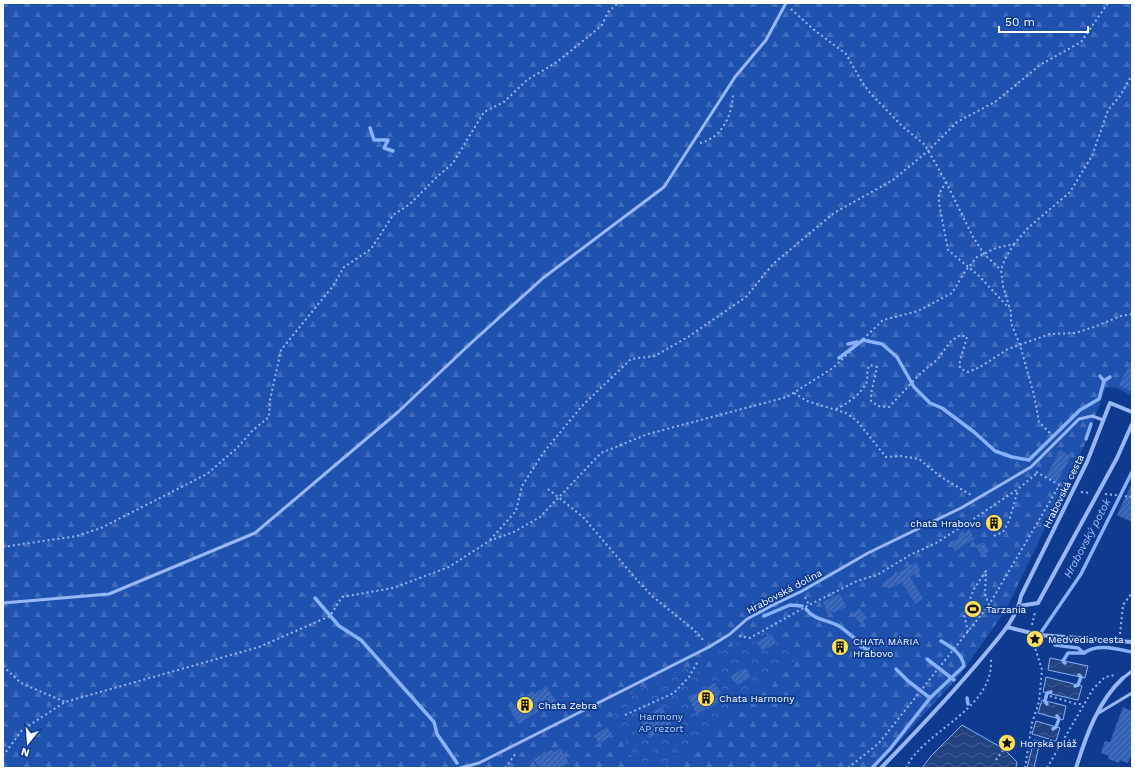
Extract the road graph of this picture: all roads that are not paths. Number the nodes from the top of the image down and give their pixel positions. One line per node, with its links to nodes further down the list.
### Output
1 (786, 3): 5 (lane)
2 (1132, 412): 3 (street, Hrabovská cesta)
3 (1103, 420): 6 (street, Hrabovská cesta); 13 (lane, Hrabovská dolina)
4 (1132, 424): 6 (street)
5 (3, 603)
6 (1019, 606): 7 (street, Hrabovská cesta)
7 (1007, 627): 8 (street); 14 (street, Hrabovská cesta)
8 (1132, 642)
9 (1132, 671): 10 (lane)
10 (1123, 678): 12 (street)
11 (1132, 692): 12 (lane)
12 (1097, 714): 15 (street)
13 (460, 768)
14 (881, 768)
15 (1076, 768)

